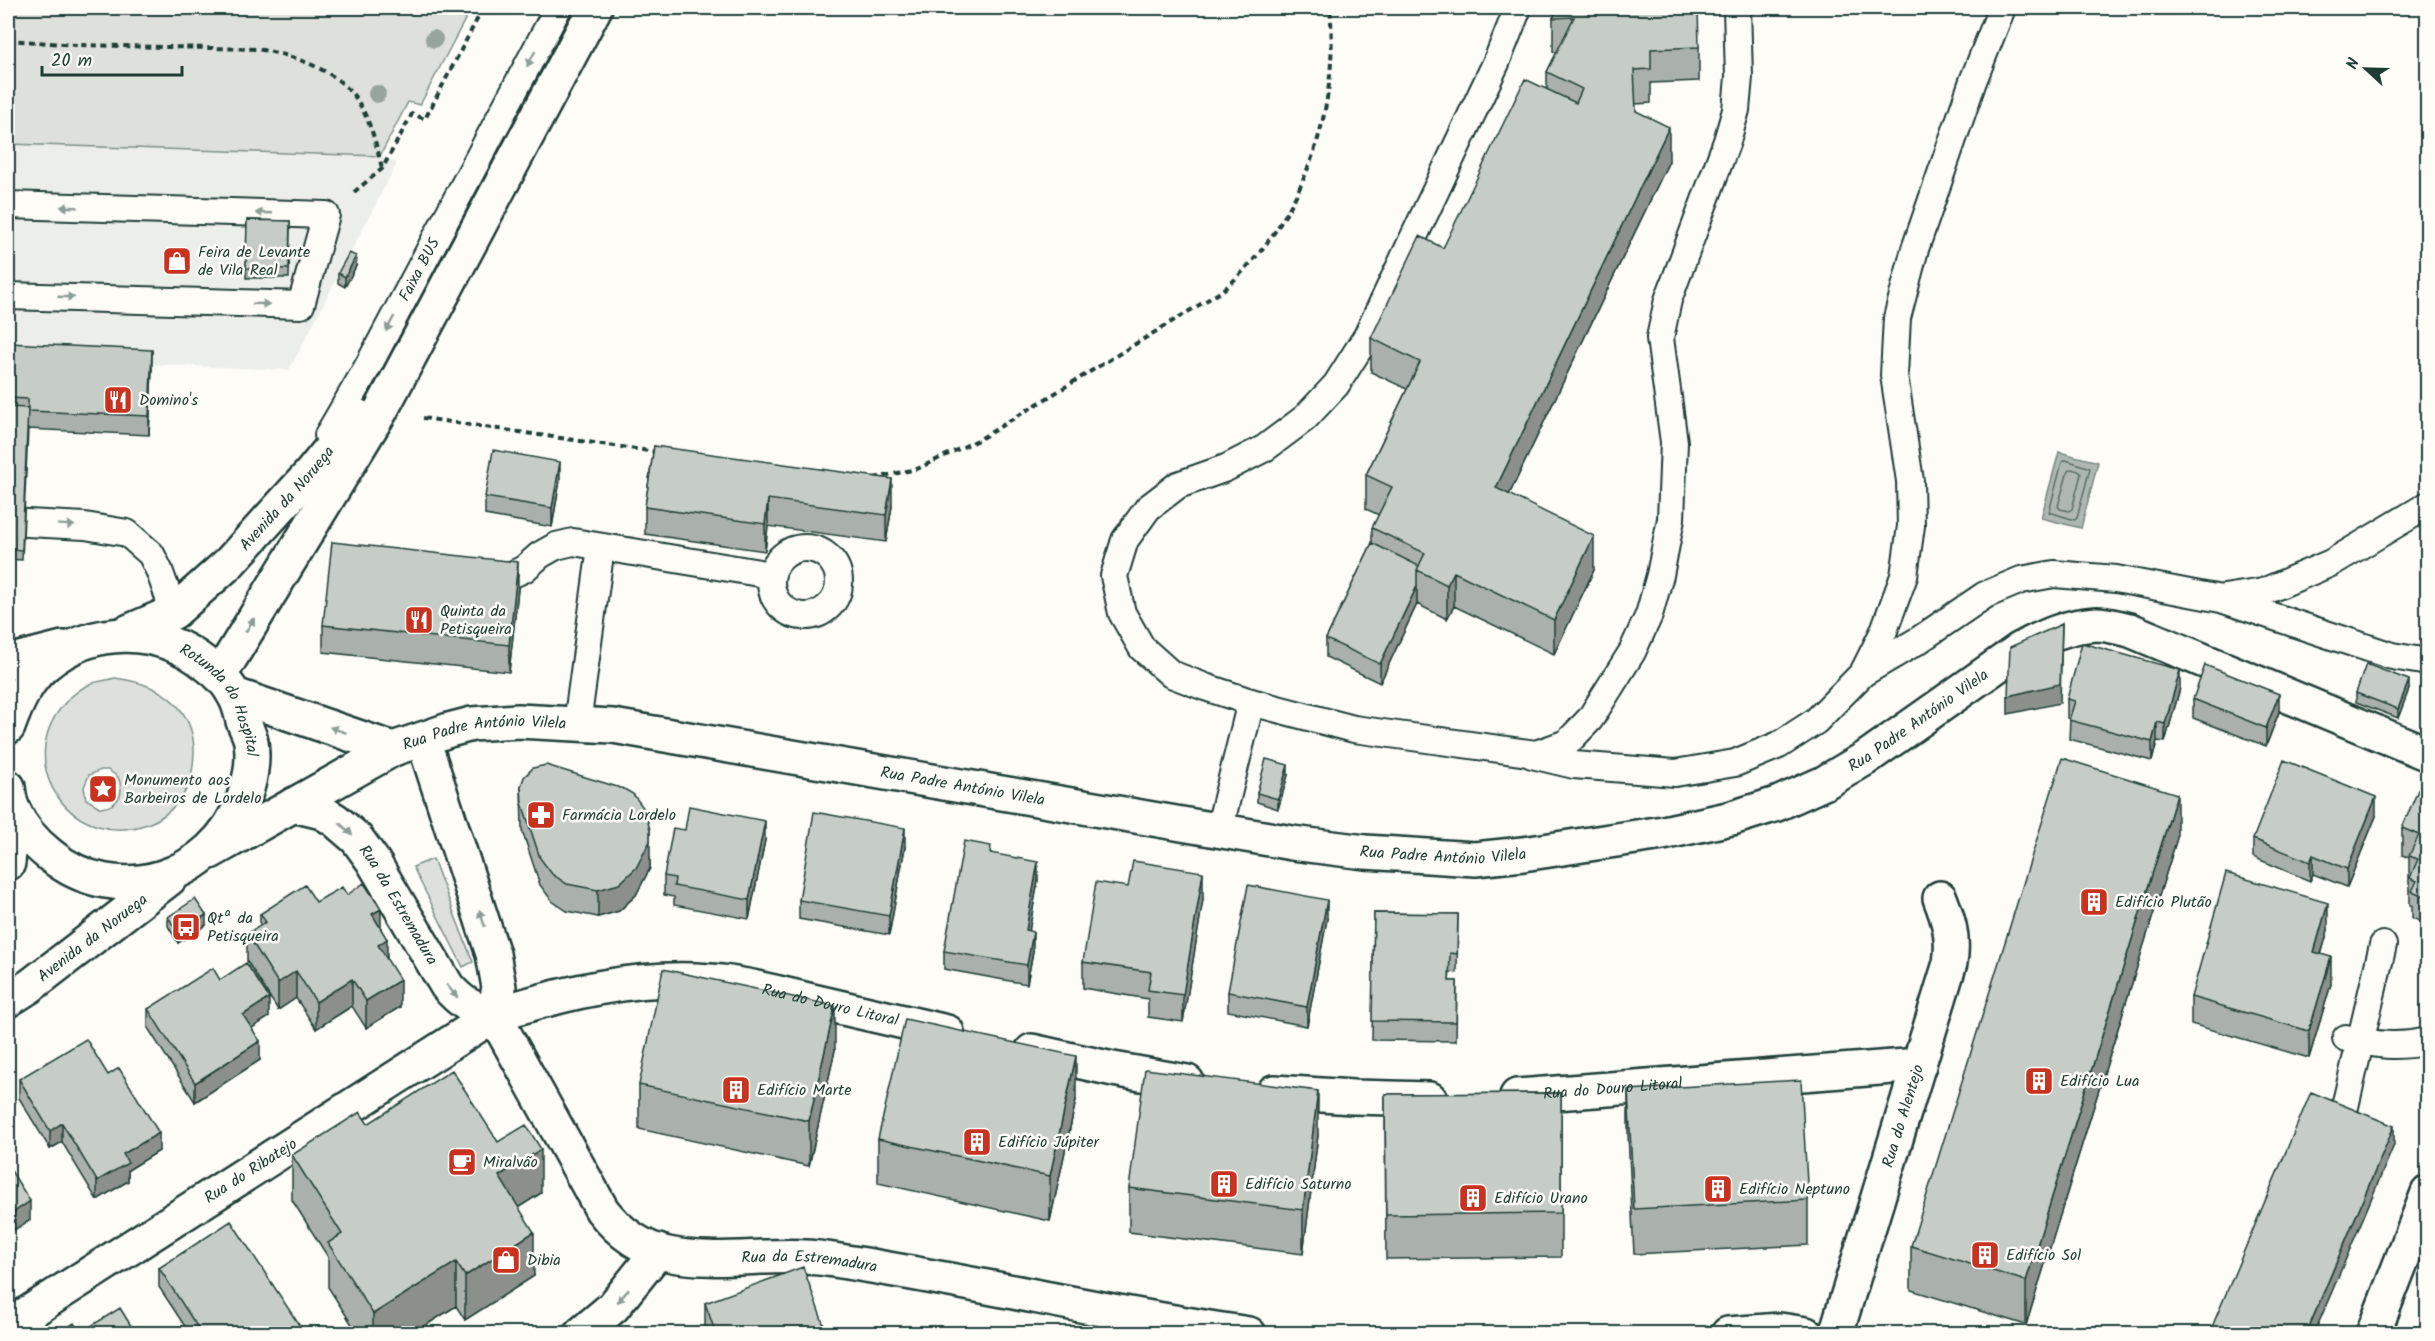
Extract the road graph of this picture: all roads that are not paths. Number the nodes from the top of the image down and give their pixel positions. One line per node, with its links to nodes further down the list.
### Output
1 (558, 8): 11 (lane, Faixa BUS, one-way to 11)
2 (595, 8): 8 (street, Avenida da Noruega)
3 (1518, 8): 23 (lane)
4 (1737, 8): 27 (lane)
5 (2002, 8): 21 (lane)
6 (8, 205): 7 (lane, one-way to 6)
7 (8, 296)
8 (423, 329): 11 (street, Avenida da Noruega); 22 (street, Avenida da Noruega, one-way to 8)
9 (2427, 505): 15 (lane)
10 (8, 522): 16 (lane, one-way to 16)
11 (267, 524): 16 (street, Avenida da Noruega)
12 (601, 547): 13 (lane); 14 (lane); 24 (lane)
13 (462, 573)
14 (771, 575)
15 (2221, 599): 20 (lane); 21 (lane)
16 (174, 612): 17 (street, Avenida da Noruega)
17 (122, 634): 18 (street, Rotunda do Hospital); 22 (street, Rotunda do Hospital)
18 (76, 645): 19 (street); 25 (street, Rotunda do Hospital)
19 (8, 662)
20 (2427, 662)
21 (1863, 673): 27 (lane)
22 (227, 685): 26 (street, Rua Padre António Vilela, one-way to 22); 32 (street, Rotunda do Hospital)
23 (1251, 702): 27 (lane); 31 (lane)
24 (577, 724): 26 (street, Rua Padre António Vilela); 31 (street, Rua Padre António Vilela)
25 (8, 727)
26 (408, 744): 29 (street, Rua Padre António Vilela); 38 (street, one-way to 26)
27 (1514, 750)
28 (2427, 754): 31 (street, Rua Padre António Vilela)
29 (293, 805): 32 (street, Rua Padre António Vilela); 38 (street, Rua da Estremadura, one-way to 38)
30 (9, 807): 33 (street); 34 (street, Rotunda do Hospital)
31 (1219, 830)
32 (210, 852): 34 (street, Rotunda do Hospital)
33 (8, 862)
34 (176, 874): 37 (street, Avenida da Noruega)
35 (1940, 898): 43 (street, Rua do Alentejo)
36 (2383, 945): 40 (lane)
37 (8, 1000)
38 (494, 1015): 39 (street, Rua do Douro Litoral); 46 (street, Rua da Estremadura); 47 (street, Rua do Ribatejo)
39 (970, 1037)
40 (2353, 1040): 41 (lane); 44 (lane)
41 (2427, 1041)
42 (1004, 1045): 43 (street, Rua do Douro Litoral)
43 (1919, 1065): 52 (street, Rua do Alentejo)
44 (2343, 1114)
45 (2427, 1193): 53 (street)
46 (658, 1251): 49 (street, one-way to 49); 50 (street, Rua da Estremadura)
47 (8, 1326)
48 (1788, 1332): 51 (street)
49 (581, 1334)
50 (1249, 1334)
51 (1728, 1334)
52 (1836, 1334)
53 (2373, 1334)

